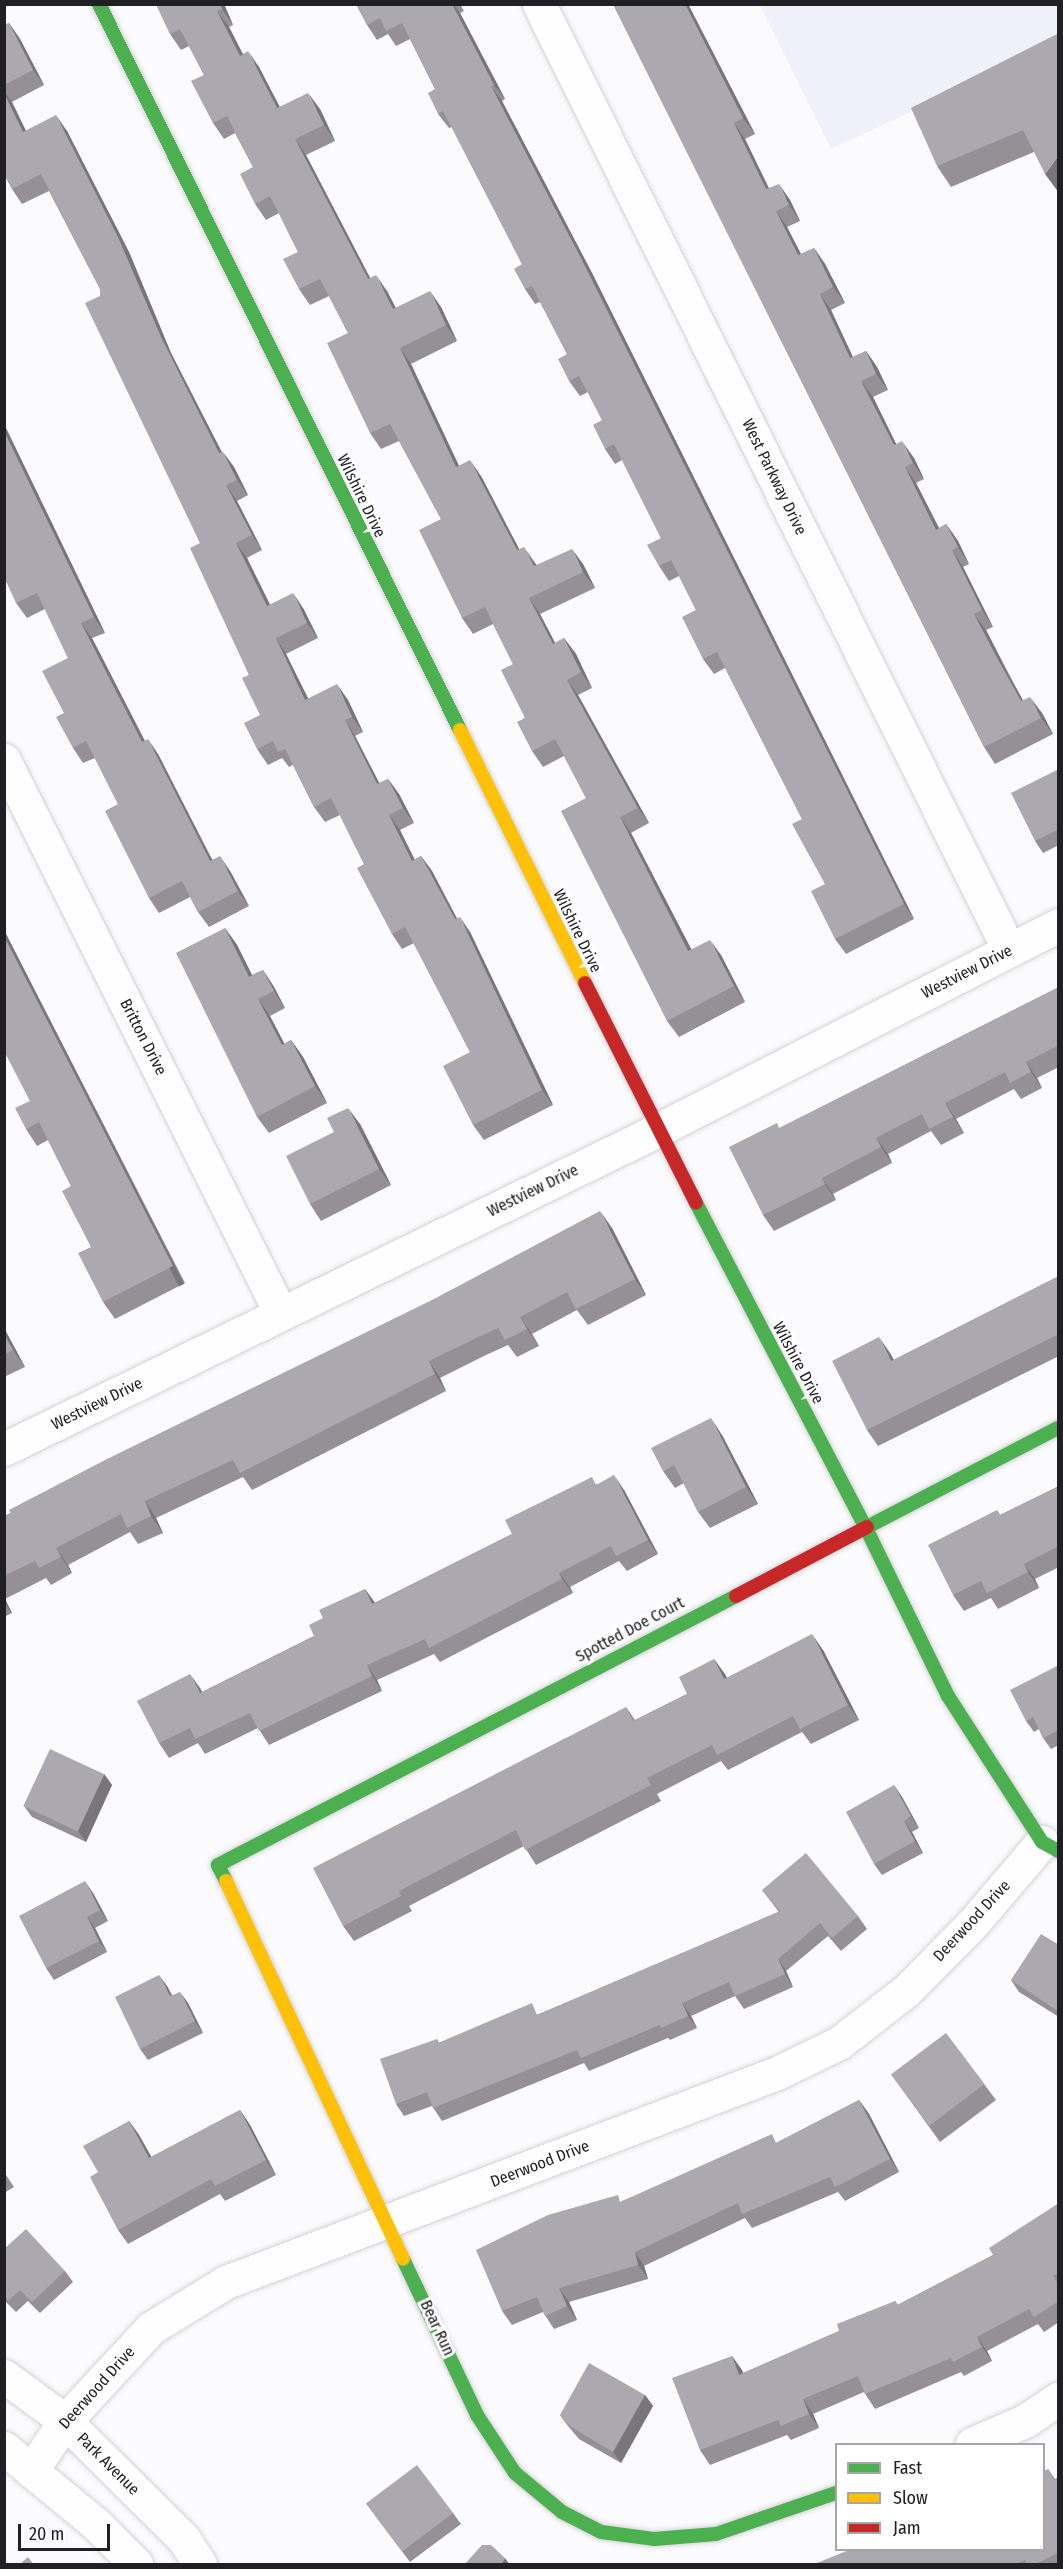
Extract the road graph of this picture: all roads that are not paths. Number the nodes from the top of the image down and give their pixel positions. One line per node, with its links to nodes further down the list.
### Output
1 (99, 4): 6 (street, Wilshire Drive)
2 (539, 4): 5 (street, West Parkway Drive)
3 (4, 760): 7 (street, Britton Drive)
4 (1059, 926): 5 (street, Westview Drive)
5 (1009, 950): 6 (street, Westview Drive)
6 (657, 1130): 7 (street, Westview Drive); 10 (street, Wilshire Drive)
7 (281, 1314): 9 (street, Westview Drive)
8 (1059, 1428): 10 (street, Spotted Doe Court)
9 (4, 1449)
10 (865, 1526): 11 (street, Wilshire Drive); 12 (street, Spotted Doe Court)
11 (1050, 1846): 13 (street, Deerwood Drive)
12 (218, 1864): 13 (street, Bear Run)
13 (388, 2222): 16 (street, Deerwood Drive); 20 (street, Bear Run)
14 (4, 2376): 16 (street, Park Avenue)
15 (1059, 2399): 17 (street)
16 (65, 2421): 19 (street, Deerwood Drive); 22 (street, Park Avenue)
17 (976, 2443)
18 (4, 2448): 19 (street)
19 (31, 2471): 21 (street)
20 (835, 2494)
21 (136, 2565)
22 (201, 2565)

